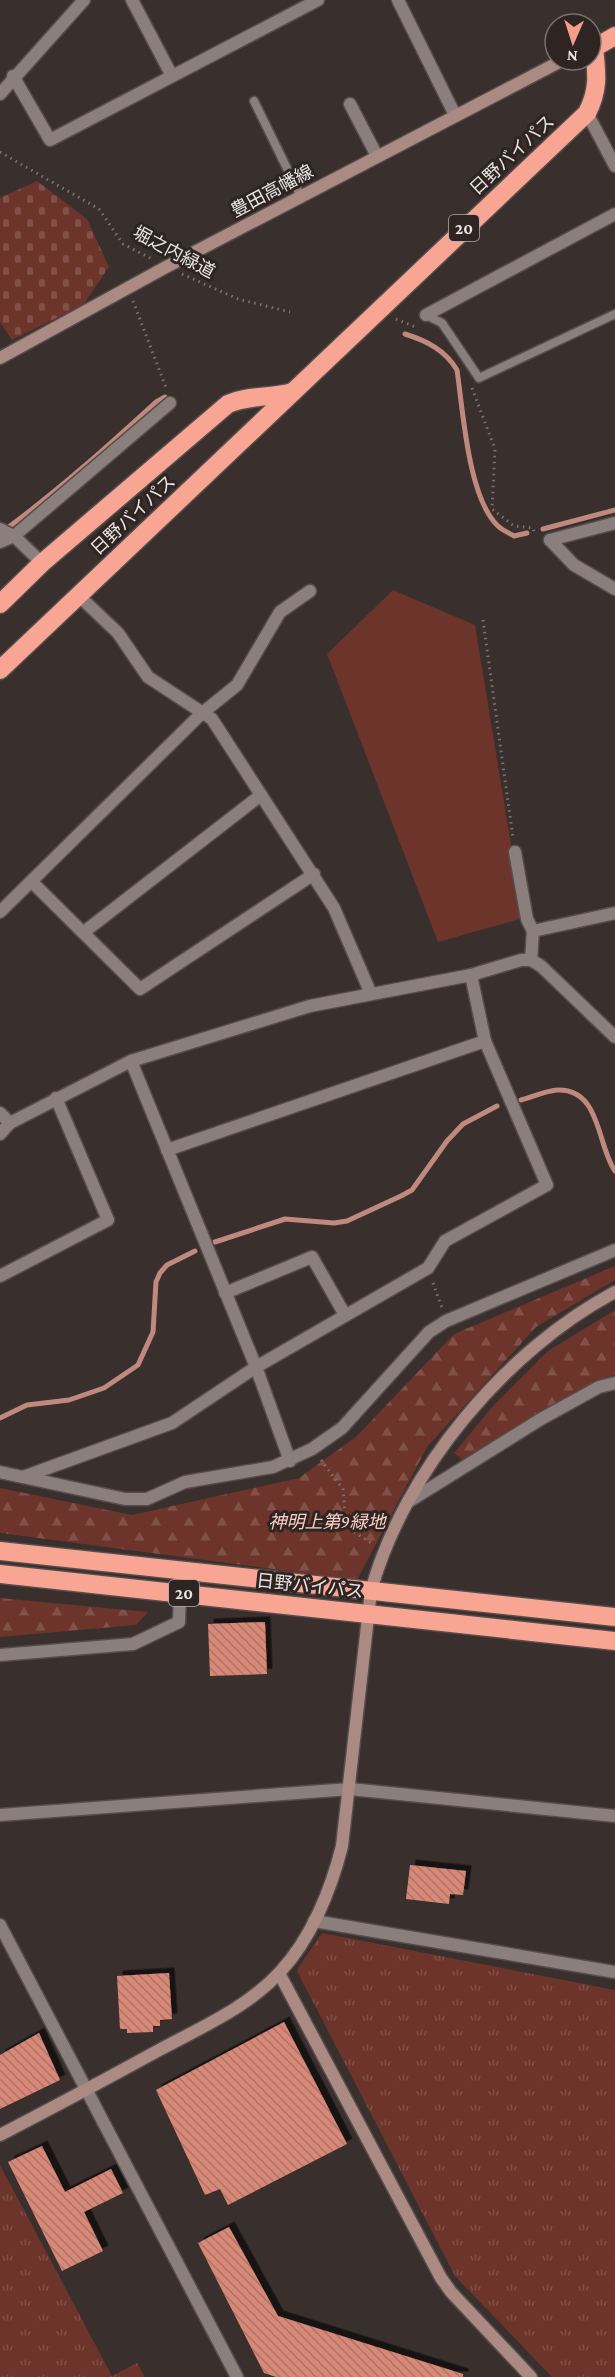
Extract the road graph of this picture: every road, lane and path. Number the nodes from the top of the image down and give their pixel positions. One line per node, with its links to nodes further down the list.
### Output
1 (84, 0): 7 (street)
2 (132, 0): 8 (street)
3 (398, 0): 13 (street)
4 (311, 2): 8 (street)
5 (543, 70): 13 (street, 豊田高幡線)
6 (597, 72): 12 (highway, 日野バイパス / 20)
7 (13, 76): 8 (street); 9 (street)
8 (172, 76)
9 (0, 94)
10 (254, 101): 17 (lane)
11 (350, 104): 15 (street)
12 (587, 113): 16 (street); 26 (highway, 日野バイパス / 20)
13 (455, 115): 15 (street, 豊田高幡線)
14 (0, 152): 19 (path, 堀之内緑道)
15 (377, 156): 17 (street, 豊田高幡線)
16 (615, 166)
17 (301, 196): 19 (street, 豊田高幡線)
18 (615, 214): 23 (street)
19 (166, 267): 20 (street, 豊田高幡線); 21 (path, 堀之内緑道)
20 (128, 288): 24 (street, 豊田高幡線); 27 (path)
21 (290, 312)
22 (615, 314): 23 (lane)
23 (426, 315)
24 (0, 358)
25 (469, 383): 31 (path)
26 (295, 391): 33 (highway, 日野バイパス); 36 (highway, 日野バイパス / 20)
27 (170, 403): 30 (street)
28 (615, 523): 31 (street)
29 (0, 529): 30 (street)
30 (14, 536): 32 (street); 33 (street)
31 (550, 540): 34 (street)
32 (0, 542)
33 (42, 563): 37 (highway, 日野バイパス)
34 (615, 589)
35 (310, 591): 40 (street)
36 (78, 595): 39 (highway, 日野バイパス / 20); 40 (street)
37 (0, 604)
38 (483, 620): 42 (path)
39 (0, 670)
40 (201, 714): 41 (street); 44 (street)
41 (261, 795): 43 (street); 48 (street)
42 (514, 852): 47 (street)
43 (314, 873): 48 (street); 51 (street)
44 (32, 882): 45 (street); 48 (street)
45 (0, 912)
46 (615, 913): 47 (street)
47 (533, 931): 49 (street)
48 (84, 932)
49 (531, 960): 50 (street); 52 (street)
50 (471, 975): 51 (street); 53 (street)
51 (371, 994): 54 (street)
52 (615, 1037)
53 (485, 1041): 59 (street); 61 (street)
54 (131, 1061): 55 (street); 59 (street)
55 (56, 1098): 57 (street); 62 (street)
56 (0, 1113): 57 (street)
57 (10, 1123): 58 (street)
58 (0, 1134)
59 (167, 1150): 64 (street)
60 (615, 1250): 66 (street)
61 (428, 1268): 65 (street); 66 (path)
62 (0, 1276)
63 (615, 1292): 73 (street)
64 (225, 1293): 65 (street); 67 (street)
65 (345, 1315): 67 (street)
66 (446, 1320): 69 (street)
67 (256, 1367): 70 (street); 72 (street)
68 (615, 1383): 73 (street)
69 (312, 1449): 70 (street); 74 (path)
70 (290, 1461): 72 (street)
71 (0, 1472): 72 (street)
72 (23, 1477)
73 (408, 1502): 74 (street)
74 (383, 1550): 77 (street)
75 (0, 1551): 77 (highway, 日野バイパス / 20)
76 (0, 1574): 78 (highway, 日野バイパス / 20)
77 (371, 1591): 79 (street); 80 (highway, 日野バイパス / 20)
78 (180, 1593): 79 (highway, 日野バイパス / 20); 82 (street)
79 (368, 1614): 81 (highway, 日野バイパス / 20); 83 (street)
80 (615, 1617)
81 (615, 1641)
82 (0, 1655)
83 (350, 1789): 84 (street); 85 (street); 86 (street)
84 (0, 1815)
85 (615, 1816)
86 (314, 1922): 88 (street); 89 (street)
87 (0, 1925): 90 (street)
88 (615, 1972)
89 (279, 1973): 90 (street); 93 (street)
90 (86, 2091): 91 (street); 92 (street)
91 (0, 2135)
92 (237, 2377)
93 (531, 2377)

